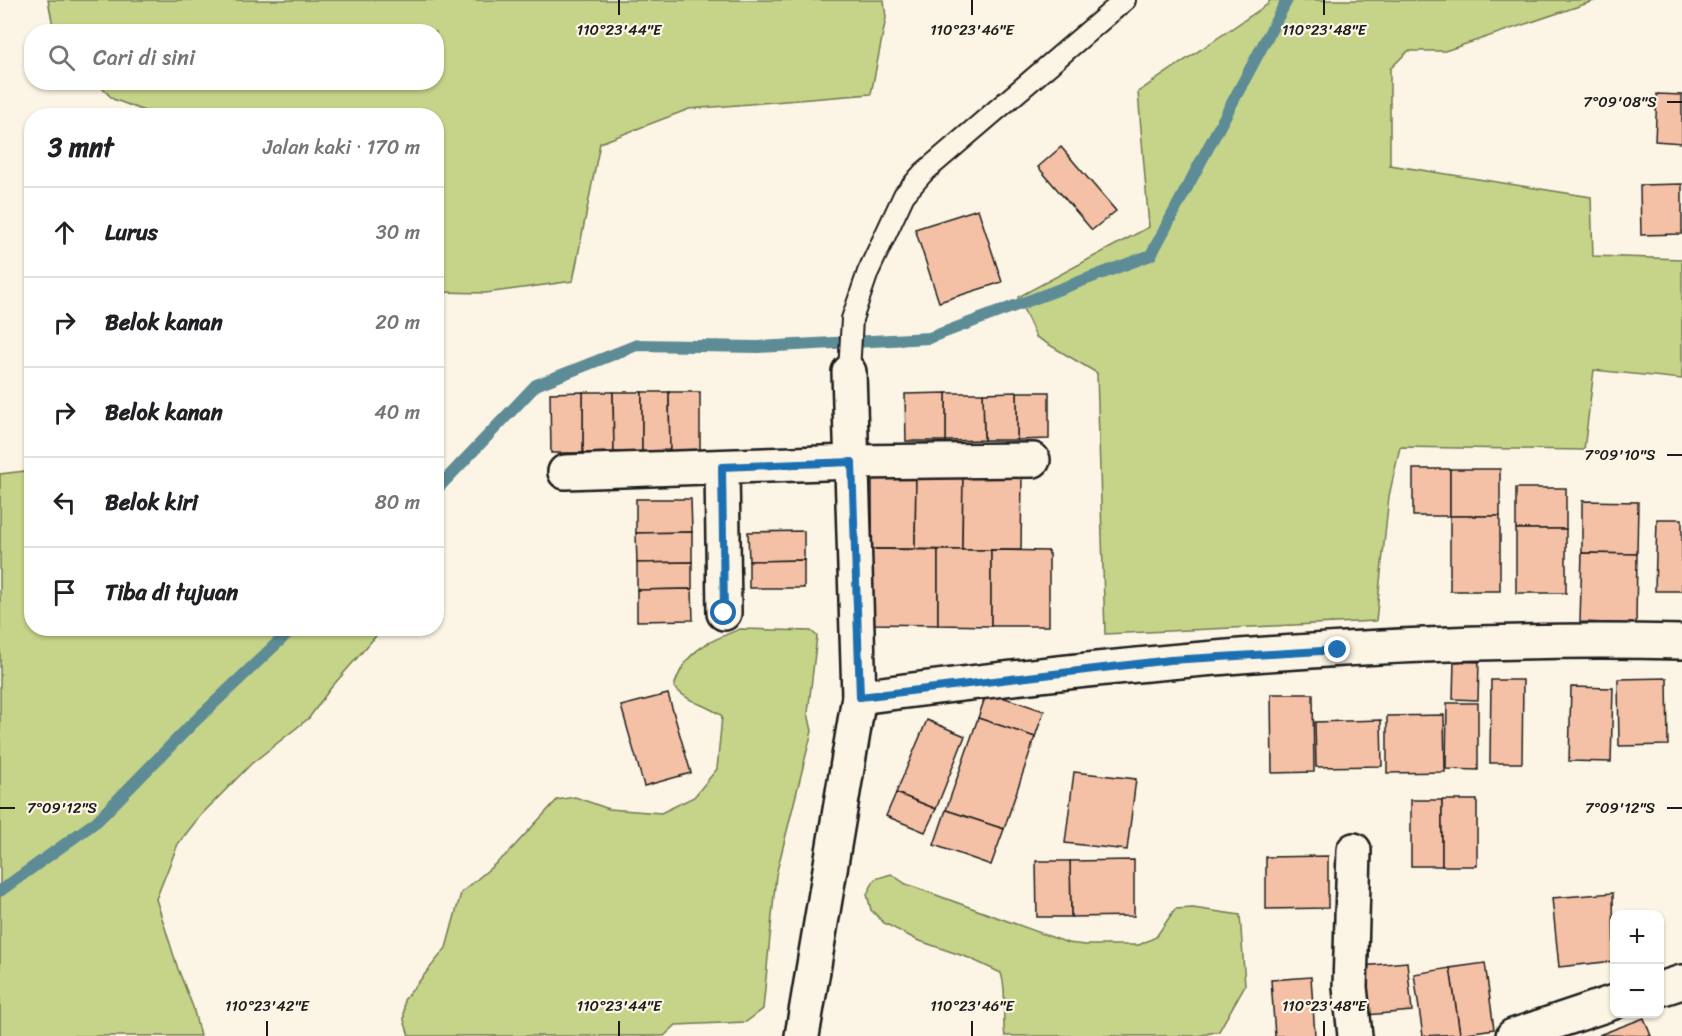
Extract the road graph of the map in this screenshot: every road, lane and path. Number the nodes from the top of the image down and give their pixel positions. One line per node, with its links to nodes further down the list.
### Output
1 (1125, 0): 2 (lane)
2 (849, 372): 4 (street)
3 (1033, 460): 4 (street)
4 (852, 462): 5 (street); 9 (street)
5 (722, 467): 6 (street); 7 (street)
6 (565, 472)
7 (724, 613)
8 (1682, 642): 9 (street)
9 (860, 697): 14 (street)
10 (1354, 850): 15 (street)
11 (1682, 982): 12 (street)
12 (1664, 987)
13 (1610, 1003): 16 (street)
14 (802, 1036)
15 (1355, 1036)
16 (1514, 1036)

